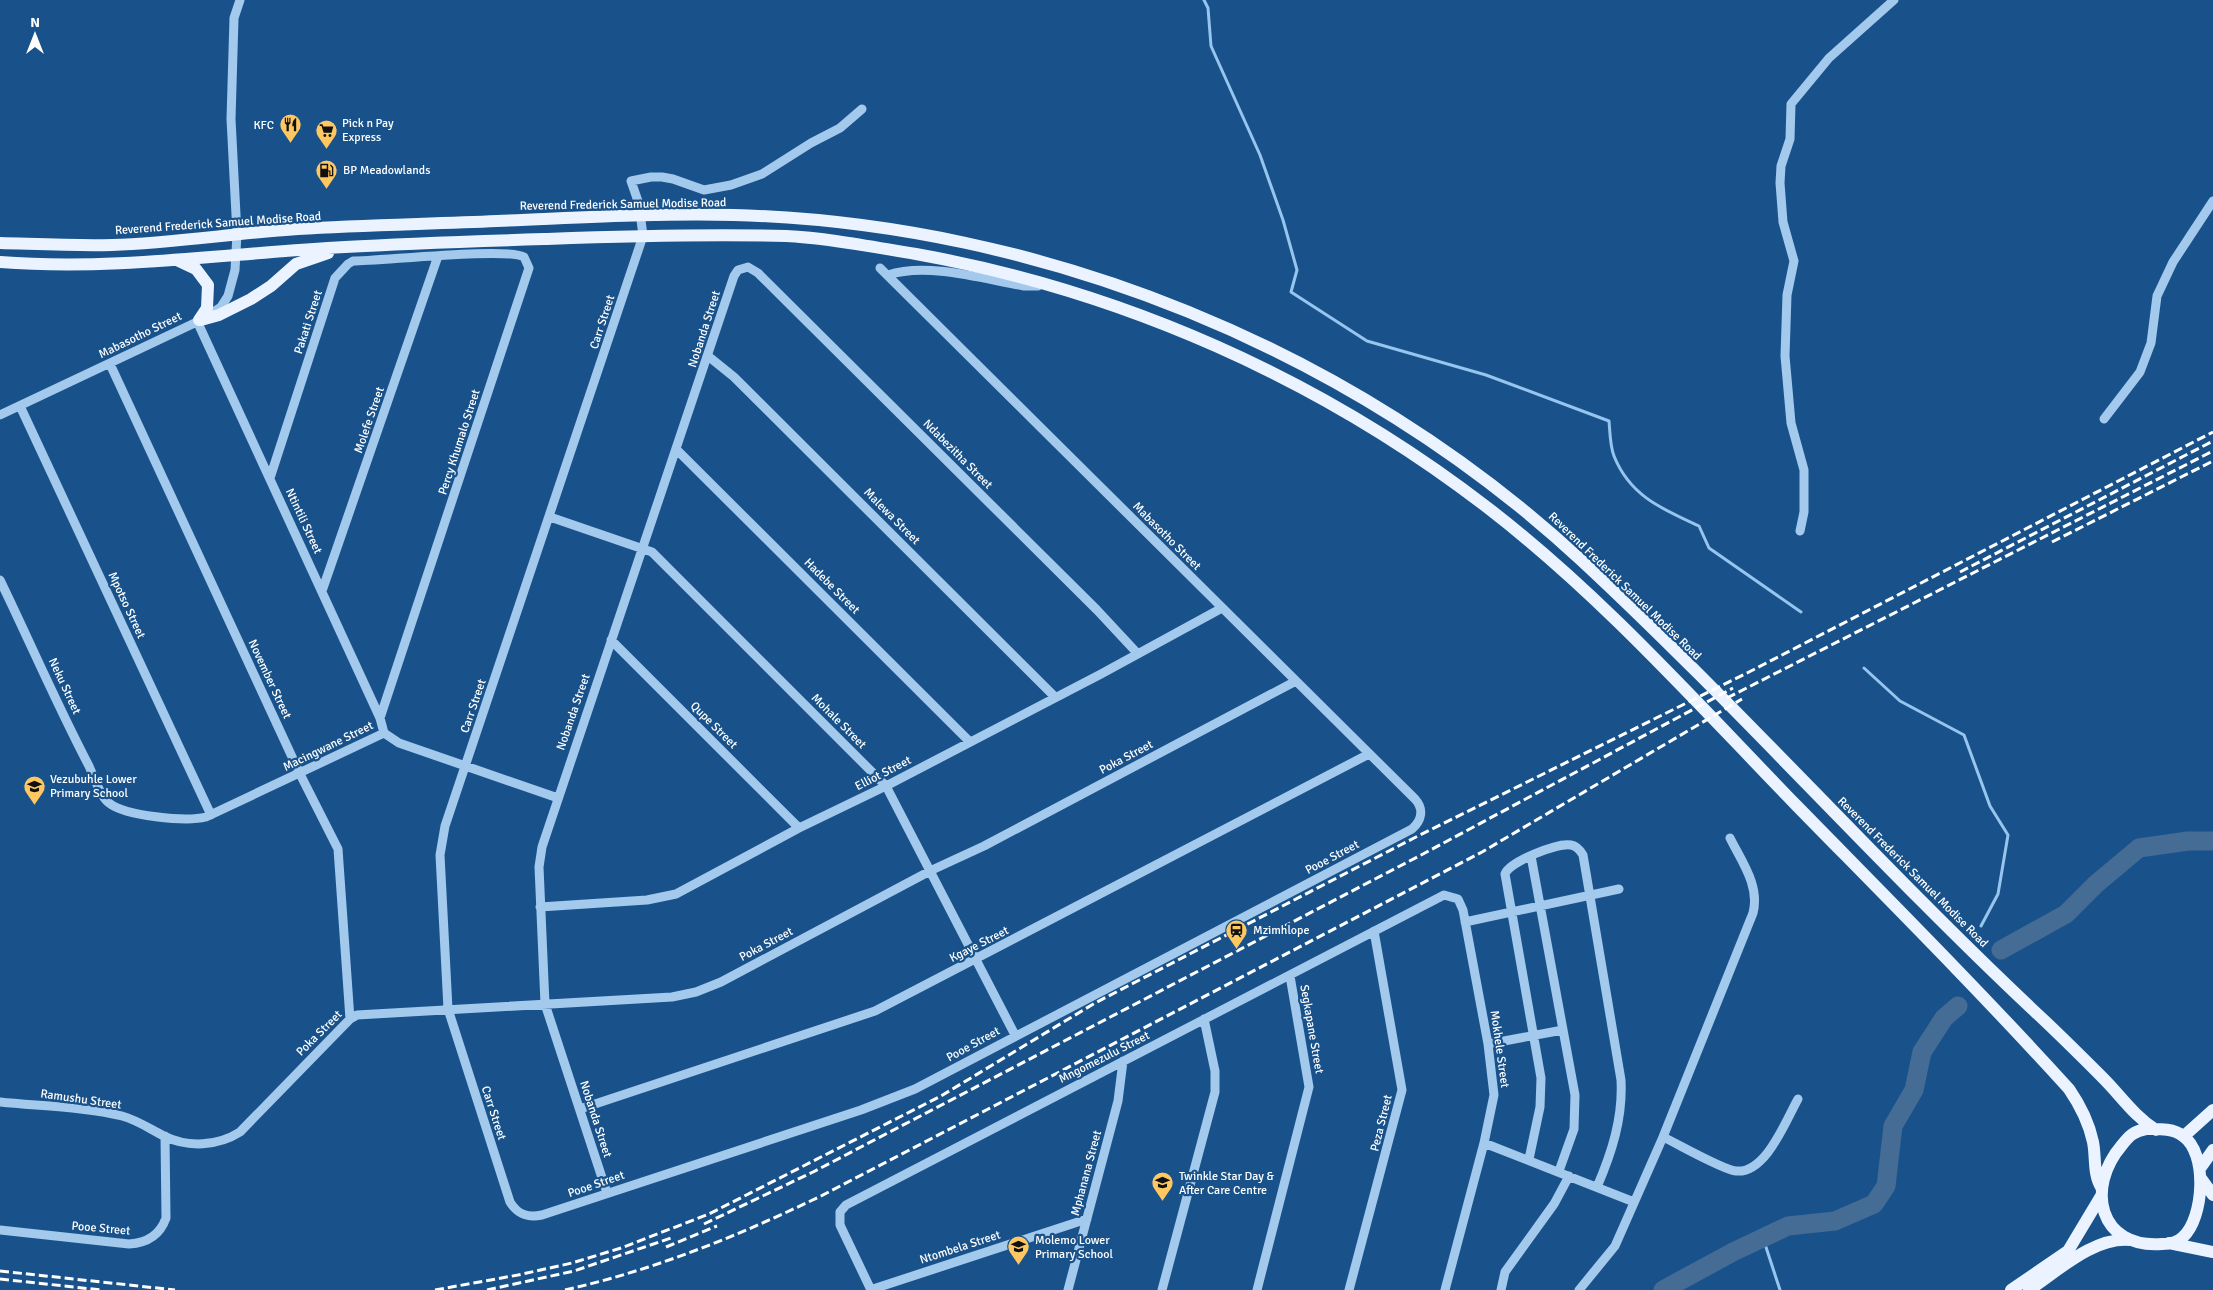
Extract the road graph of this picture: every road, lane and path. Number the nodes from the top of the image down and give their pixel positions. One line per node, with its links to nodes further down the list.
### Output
1 (240, 0): 6 (street, Mabasotho Street)
2 (1894, 0): 27 (street)
3 (862, 109): 5 (street, Carr Street)
4 (2213, 201): 23 (street)
5 (641, 215): 6 (main road, Reverend Frederick Samuel Modise Road); 7 (street, Carr Street); 74 (main road, Reverend Frederick Samuel Modise Road)
6 (237, 234): 8 (main road, Reverend Frederick Samuel Modise Road); 10 (street, Mabasotho Street)
7 (643, 236): 9 (main road); 17 (main road); 26 (street, Carr Street)
8 (0, 243)
9 (347, 246): 10 (main road); 18 (main road)
10 (236, 254): 12 (main road); 18 (street, Mabasotho Street)
11 (438, 256): 25 (street, Pakati Street); 30 (street, Molefe Street); 36 (street, Percy Khumalo Street)
12 (176, 260): 13 (main road); 18 (main road)
13 (0, 262)
14 (880, 268): 16 (street, Mabasotho Street)
15 (758, 273): 19 (street, Nobanda Street); 33 (street, Ndabezitha Street)
16 (888, 275): 17 (street); 31 (street, Mabasotho Street)
17 (1051, 285): 86 (main road)
18 (199, 320): 20 (street, Mabasotho Street); 25 (street, Ntintili Street)
19 (708, 356): 24 (street, Nobanda Street); 35 (street, Malewa Street)
20 (110, 364): 21 (street, Mabasotho Street); 41 (street, November Street)
21 (20, 406): 22 (street, Mabasotho Street); 45 (street, Mpotso Street)
22 (0, 415)
23 (2104, 419)
24 (676, 449): 28 (street, Nobanda Street); 38 (street, Hadebe Street)
25 (270, 478): 30 (street, Ntintili Street)
26 (550, 517): 28 (street, Mohale Street); 40 (street, Carr Street)
27 (1800, 531)
28 (642, 548): 32 (street, Nobanda Street); 42 (street, Mohale Street)
29 (0, 580): 44 (street, Neku Street)
30 (322, 591): 36 (street, Ntintili Street)
31 (1222, 608): 33 (street, Elliot Street); 34 (street, Mabasotho Street)
32 (611, 640): 43 (street, Nobanda Street); 47 (street, Qupe Street)
33 (1138, 654): 35 (street, Elliot Street)
34 (1296, 681): 39 (street, Mabasotho Street); 50 (street, Poka Street)
35 (1055, 697): 38 (street, Elliot Street)
36 (380, 718): 37 (street, Ntintili Street)
37 (384, 733): 40 (street, Macingwane Street); 41 (street, Macingwane Street)
38 (970, 742): 42 (street, Elliot Street)
39 (1369, 754): 46 (street, Mabasotho Street); 59 (street, Kgaye Street)
40 (465, 766): 43 (street, Macingwane Street); 62 (street, Carr Street)
41 (300, 774): 45 (street, Macingwane Street); 63 (street, November Street)
42 (886, 786): 47 (street, Elliot Street); 50 (street, Mohale Street)
43 (558, 798): 55 (street, Nobanda Street)
44 (108, 802): 45 (street, Macingwane Street)
45 (211, 815)
46 (1415, 827): 66 (street, Pooe Street)
47 (800, 828): 55 (street, Elliot Street)
48 (1730, 838): 78 (street)
49 (1531, 856): 52 (street); 54 (street); 56 (street)
50 (932, 870): 59 (street, Mohale Street); 61 (street, Poka Street)
51 (1619, 889): 52 (street)
52 (1589, 896): 54 (street); 85 (street)
53 (1458, 899): 57 (street, Mokhele Street); 58 (street, Mngomezulu Street)
54 (1540, 906): 56 (street); 65 (street)
55 (540, 908): 61 (street, Nobanda Street)
56 (1511, 913): 57 (street); 67 (street)
57 (1465, 922): 68 (street, Mokhele Street)
58 (1374, 931): 60 (street, Mngomezulu Street); 100 (street, Peza Street)
59 (976, 960): 66 (street, Mohale Street); 72 (street, Kgaye Street)
60 (1290, 976): 64 (street, Mngomezulu Street); 99 (street, Segkapane Street)
61 (545, 1004): 62 (street, Poka Street); 72 (street, Nobanda Street)
62 (448, 1010): 63 (street, Poka Street); 90 (street, Carr Street)
63 (350, 1019): 75 (street, Poka Street)
64 (1204, 1019): 69 (street, Mngomezulu Street); 98 (street)
65 (1563, 1030): 67 (street); 82 (street)
66 (1015, 1035): 87 (street, Pooe Street)
67 (1534, 1035): 68 (street); 81 (street)
68 (1488, 1044): 79 (street, Mokhele Street)
69 (1123, 1061): 91 (street, Mphanana Street); 96 (street, Mngomezulu Street)
70 (1798, 1099): 78 (street)
71 (0, 1102): 76 (street, Ramushu Street)
72 (580, 1109): 87 (street, Nobanda Street)
73 (2213, 1110): 77 (main road)
74 (2156, 1130): 77 (main road); 86 (main road)
75 (240, 1132): 76 (street, Ramushu Street)
76 (165, 1136): 92 (street, Pooe Street)
77 (2184, 1136): 83 (main road)
78 (1663, 1137): 89 (street)
79 (1484, 1143): 81 (street); 101 (street, Mokhele Street)
80 (2213, 1150): 83 (main road)
81 (1529, 1159): 82 (street)
82 (1559, 1171): 84 (street)
83 (2201, 1172): 88 (main road); 94 (main road)
84 (1569, 1176): 85 (street); 102 (street)
85 (1597, 1187): 89 (street)
86 (2101, 1192): 93 (main road); 104 (main road)
87 (607, 1194): 90 (street, Pooe Street)
88 (2213, 1195)
89 (1634, 1202): 103 (street)
90 (518, 1211)
91 (1086, 1219): 96 (street, Ntombela Street); 97 (street, Mphanana Street)
92 (0, 1230)
93 (2137, 1240): 94 (main road); 105 (main road)
94 (2169, 1243): 95 (main road)
95 (2213, 1252)
96 (870, 1290)
97 (1068, 1290)
98 (1162, 1290)
99 (1256, 1290)
100 (1350, 1290)
101 (1445, 1290)
102 (1501, 1290)
103 (1579, 1290)
104 (2011, 1290)
105 (2029, 1290)

